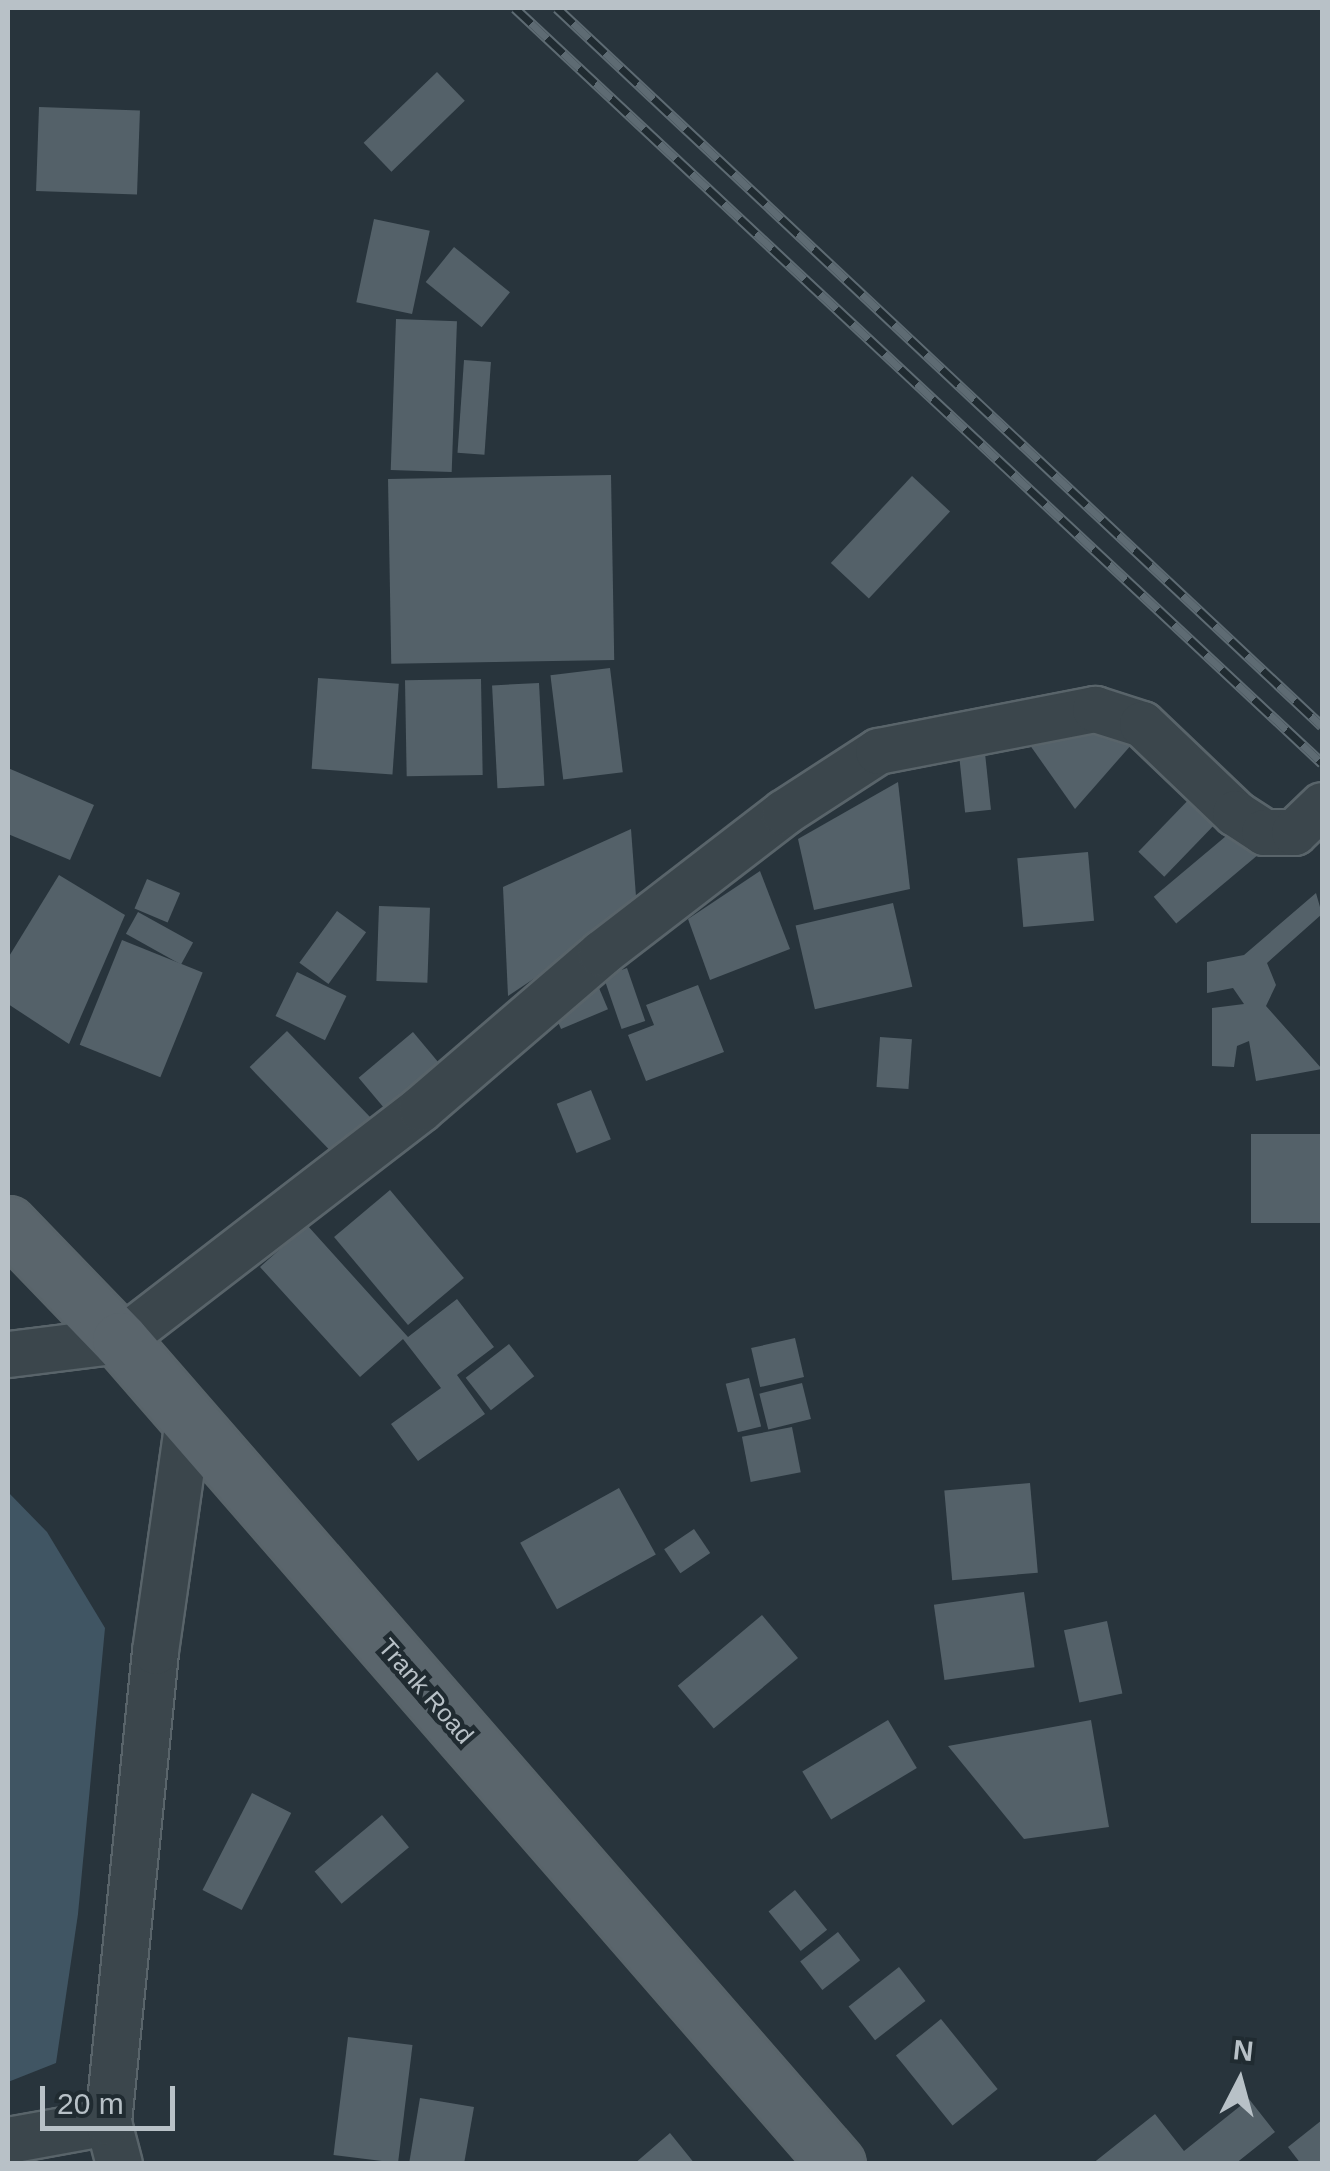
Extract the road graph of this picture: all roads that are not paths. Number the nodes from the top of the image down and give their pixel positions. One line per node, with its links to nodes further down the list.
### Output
1 (1322, 806): 3 (street)
2 (8, 1224): 3 (main road, Trank Road)
3 (120, 1340): 4 (street); 5 (main road, Trank Road)
4 (8, 1354)
5 (188, 1418): 7 (street); 8 (main road, Trank Road)
6 (8, 2140): 7 (street)
7 (113, 2143)
8 (837, 2164)

